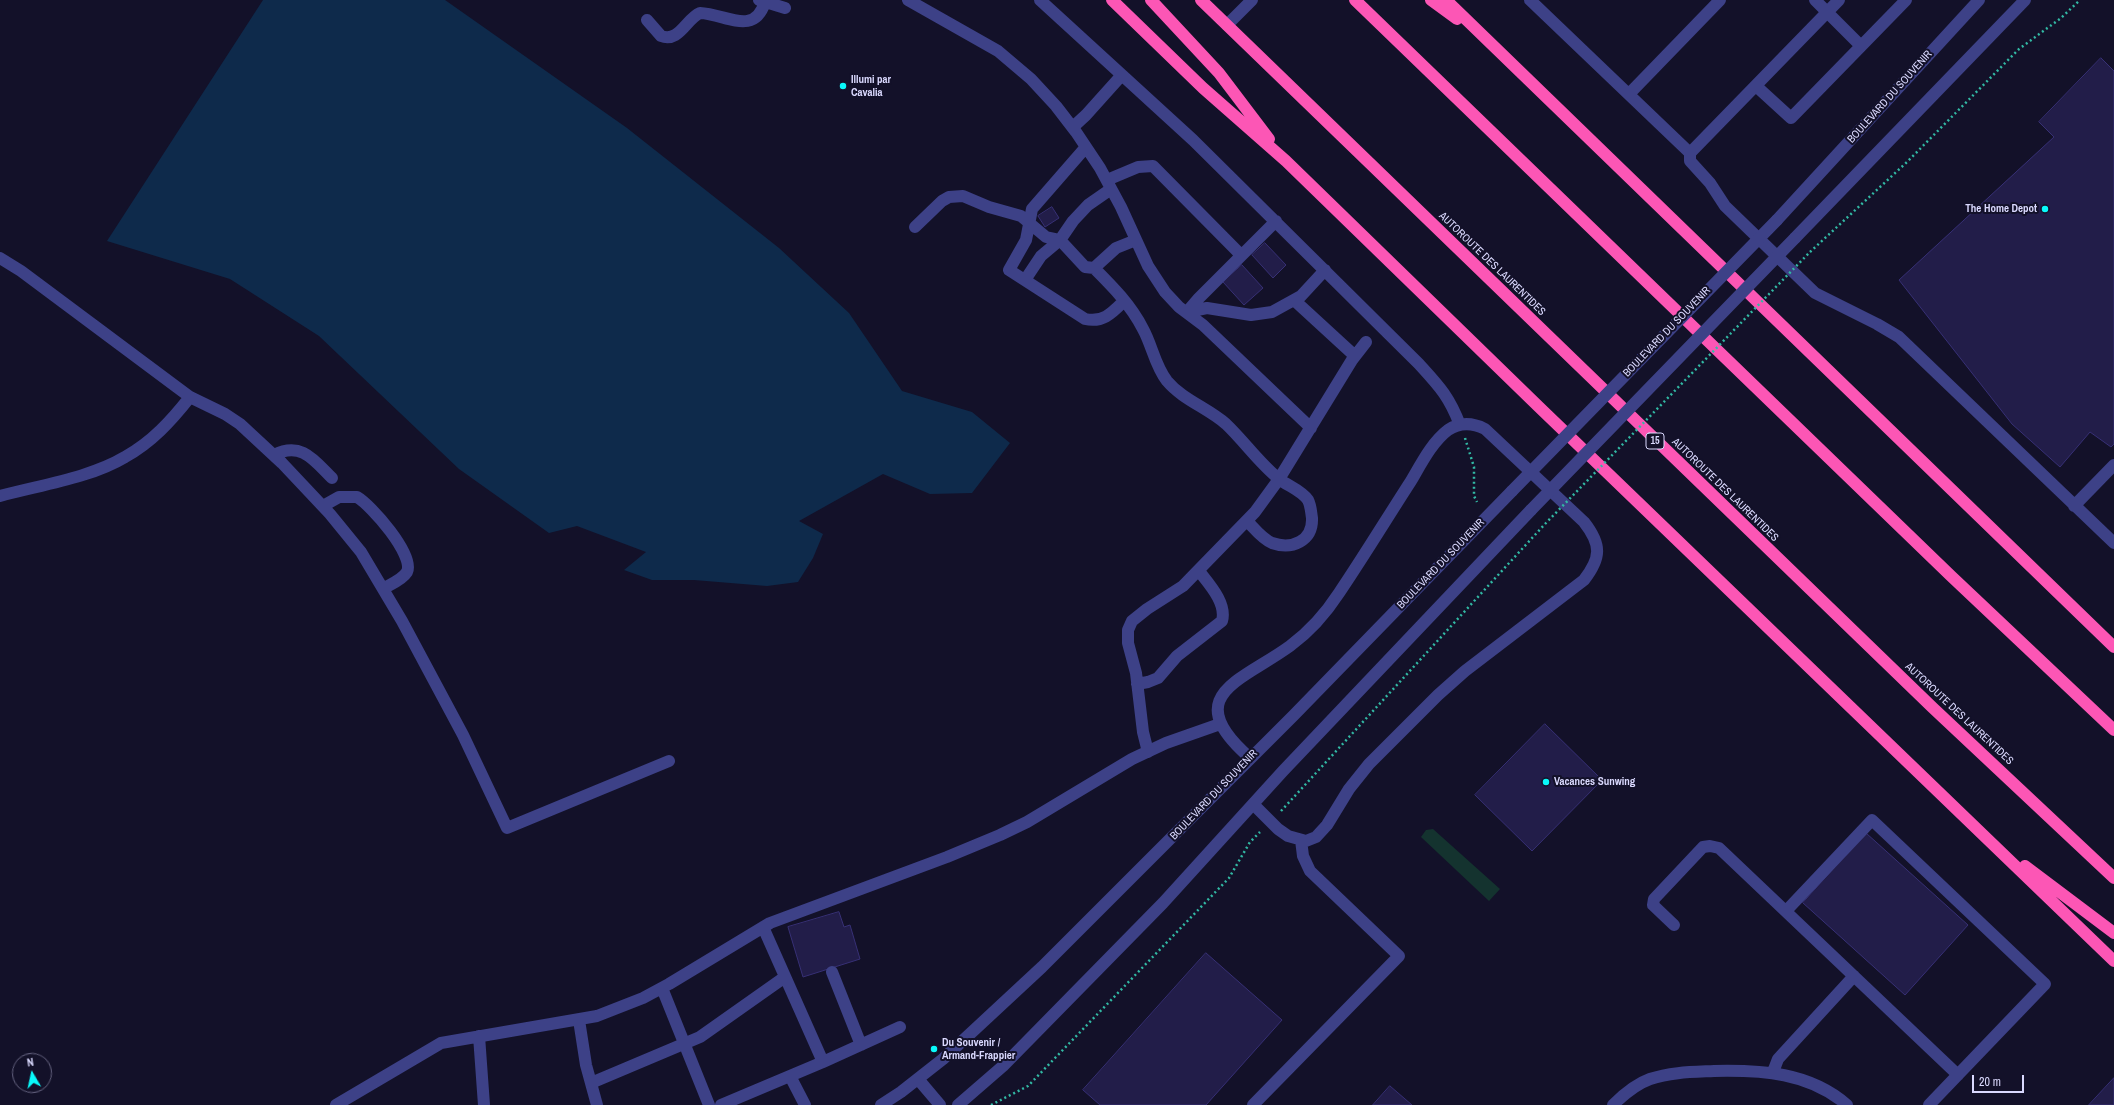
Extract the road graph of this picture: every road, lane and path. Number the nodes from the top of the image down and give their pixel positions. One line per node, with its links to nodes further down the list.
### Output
1 (908, 0): 28 (street)
2 (1040, 0): 25 (street)
3 (1112, 0): 31 (highway)
4 (1151, 0): 31 (highway)
5 (1201, 0): 22 (highway, AUTOROUTE DES LAURENTIDES / 15)
6 (1252, 0): 22 (street)
7 (1355, 0): 66 (highway)
8 (1431, 0): 23 (highway)
9 (1446, 0): 23 (highway)
10 (1530, 0): 27 (street)
11 (1720, 0): 27 (street)
12 (1815, 0): 20 (street)
13 (1838, 0): 20 (street)
14 (1906, 0): 24 (street)
15 (1979, 0): 68 (street, BOULEVARD DU SOUVENIR, bridge)
16 (2025, 0): 70 (street, bridge)
17 (2080, 0): 71 (path, bridge)
18 (762, 1): 19 (street); 21 (street)
19 (785, 8)
20 (1827, 12): 24 (street); 26 (street)
21 (647, 20)
22 (1227, 25): 75 (highway, AUTOROUTE DES LAURENTIDES / 15)
23 (1486, 40): 63 (highway)
24 (1861, 46): 26 (street)
25 (1121, 76): 28 (street); 33 (street)
26 (1756, 86): 30 (street)
27 (1629, 94): 30 (street)
28 (1072, 127): 29 (street)
29 (1086, 147): 32 (street); 34 (street)
30 (1690, 153): 58 (street)
31 (1286, 161): 72 (highway)
32 (1109, 184): 36 (street); 37 (street); 38 (street)
33 (1276, 221): 38 (street); 41 (street)
34 (1028, 222): 35 (street); 36 (street); 42 (street)
35 (914, 227)
36 (1060, 240): 40 (street); 42 (street)
37 (1136, 240): 40 (street); 45 (street)
38 (1241, 255): 45 (street)
39 (0, 258): 48 (street)
40 (1094, 268): 44 (street)
41 (1325, 270): 43 (street); 49 (street)
42 (1025, 280): 44 (street)
43 (1294, 300): 45 (street); 47 (street)
44 (1124, 301): 54 (street)
45 (1188, 312): 50 (street)
46 (1366, 342): 47 (street)
47 (1355, 356): 50 (street)
48 (190, 397): 51 (street); 55 (street)
49 (1460, 425): 56 (path); 65 (street); 73 (street)
50 (1311, 428): 54 (street)
51 (274, 455): 53 (street); 57 (street)
52 (2114, 465): 58 (street)
53 (332, 478)
54 (1279, 479): 59 (street); 59 (street)
55 (0, 496)
56 (1477, 502)
57 (323, 506): 62 (street); 62 (street)
58 (2074, 506): 60 (street)
59 (1247, 521): 61 (street)
60 (2114, 543)
61 (1199, 571): 64 (street); 64 (street)
62 (384, 588): 69 (street)
63 (2111, 645)
64 (1137, 684): 67 (street)
65 (1220, 724): 67 (street); 68 (street)
66 (2114, 730)
67 (1148, 752): 78 (street)
68 (1250, 758): 94 (street, BOULEVARD DU SOUVENIR)
69 (669, 760)
70 (1253, 804): 73 (street); 104 (street)
71 (1289, 804)
72 (1982, 832): 79 (highway); 80 (highway)
73 (1301, 840): 106 (street)
74 (1250, 842): 105 (path)
75 (2114, 878)
76 (1786, 911): 77 (street); 82 (street); 92 (street)
77 (1674, 925)
78 (763, 927): 83 (street); 84 (street)
79 (2114, 933)
80 (2114, 961)
81 (832, 972): 89 (street)
82 (1854, 976): 91 (street); 92 (street)
83 (785, 978): 88 (street); 90 (street)
84 (662, 988): 85 (street); 88 (street)
85 (579, 1020): 87 (street); 95 (street)
86 (900, 1027): 89 (street)
87 (479, 1036): 96 (street); 97 (street)
88 (685, 1044): 95 (street); 99 (street)
89 (861, 1045): 90 (street)
90 (823, 1062): 93 (street)
91 (1773, 1072): 107 (street); 108 (street)
92 (1958, 1075): 109 (street)
93 (790, 1076): 100 (street); 101 (street)
94 (918, 1079): 102 (street, BOULEVARD DU SOUVENIR); 103 (street)
95 (591, 1083): 98 (street)
96 (336, 1105)
97 (484, 1105)
98 (597, 1105)
99 (709, 1105)
100 (721, 1105)
101 (805, 1105)
102 (881, 1105)
103 (940, 1105)
104 (958, 1105)
105 (992, 1105)
106 (1253, 1105)
107 (1613, 1105)
108 (1847, 1105)
109 (1929, 1105)

